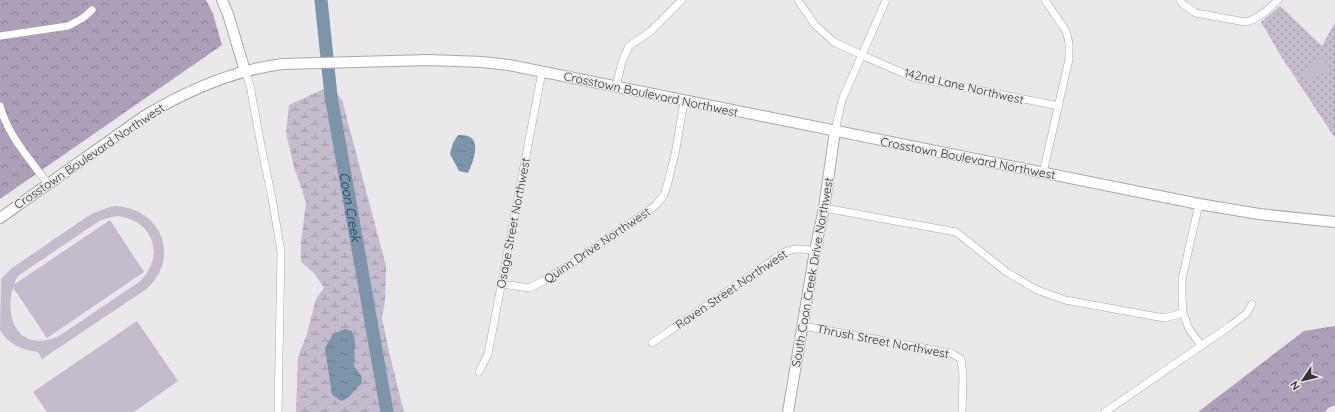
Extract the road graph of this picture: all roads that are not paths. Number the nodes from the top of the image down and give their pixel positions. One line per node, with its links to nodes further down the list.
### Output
1 (222, 0): 11 (street)
2 (682, 0): 13 (street)
3 (798, 0): 10 (street, 142nd Lane Northwest)
4 (886, 0): 10 (street)
5 (1045, 0): 16 (street)
6 (1180, 0): 7 (street)
7 (1278, 0)
8 (92, 10): 9 (street)
9 (0, 36)
10 (861, 55): 16 (street, 142nd Lane Northwest); 17 (street)
11 (245, 71): 12 (street, Crosstown Boulevard Northwest); 19 (street, Crosstown Boulevard Northwest); 32 (street)
12 (542, 72): 13 (street, Crosstown Boulevard Northwest); 25 (street, Osage Street Northwest)
13 (616, 86): 14 (street, Crosstown Boulevard Northwest)
14 (684, 100): 17 (street, Crosstown Boulevard Northwest); 25 (street, Quinn Drive Northwest)
15 (0, 106): 19 (street)
16 (1059, 106): 18 (street)
17 (835, 131): 18 (street, Crosstown Boulevard Northwest); 21 (street, South Coon Creek Drive Northwest)
18 (1043, 173): 20 (street, Crosstown Boulevard Northwest)
19 (48, 184): 22 (street, Crosstown Boulevard Northwest)
20 (1199, 204): 23 (street, Crosstown Boulevard Northwest); 27 (street)
21 (824, 208): 24 (street, South Coon Creek Drive Northwest); 27 (street)
22 (0, 218)
23 (1335, 222)
24 (815, 251): 28 (street, South Coon Creek Drive Northwest); 29 (street, Raven Street Northwest)
25 (502, 284): 31 (street, Osage Street Northwest)
26 (1252, 304): 30 (street)
27 (1183, 313): 30 (street)
28 (803, 326): 33 (street, South Coon Creek Drive Northwest); 34 (street, Thrush Street Northwest)
29 (652, 344)
30 (1201, 345): 35 (street)
31 (479, 372)
32 (278, 412)
33 (788, 412)
34 (962, 412)
35 (1105, 412)

